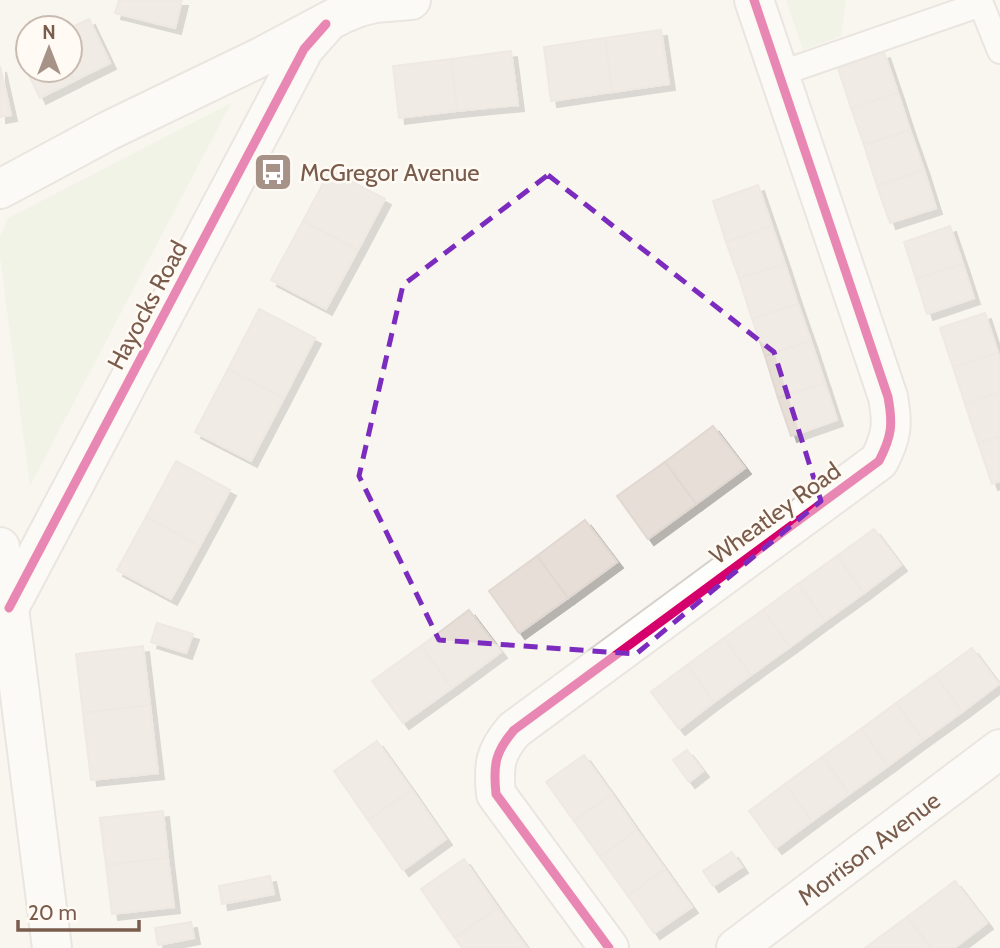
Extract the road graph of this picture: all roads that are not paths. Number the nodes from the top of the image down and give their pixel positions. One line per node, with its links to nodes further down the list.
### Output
1 (411, 0): 3 (street, Hayocks Road)
2 (754, 0): 5 (street, Wheatley Road)
3 (320, 12): 6 (street, Hayocks Road); 8 (street, Hayocks Road)
4 (1000, 51): 5 (lane)
5 (779, 74): 11 (street, Wheatley Road)
6 (0, 189)
7 (0, 547): 8 (street)
8 (9, 608): 10 (street)
9 (1000, 749): 12 (street, Morrison Avenue)
10 (52, 948)
11 (609, 948)
12 (736, 948)

